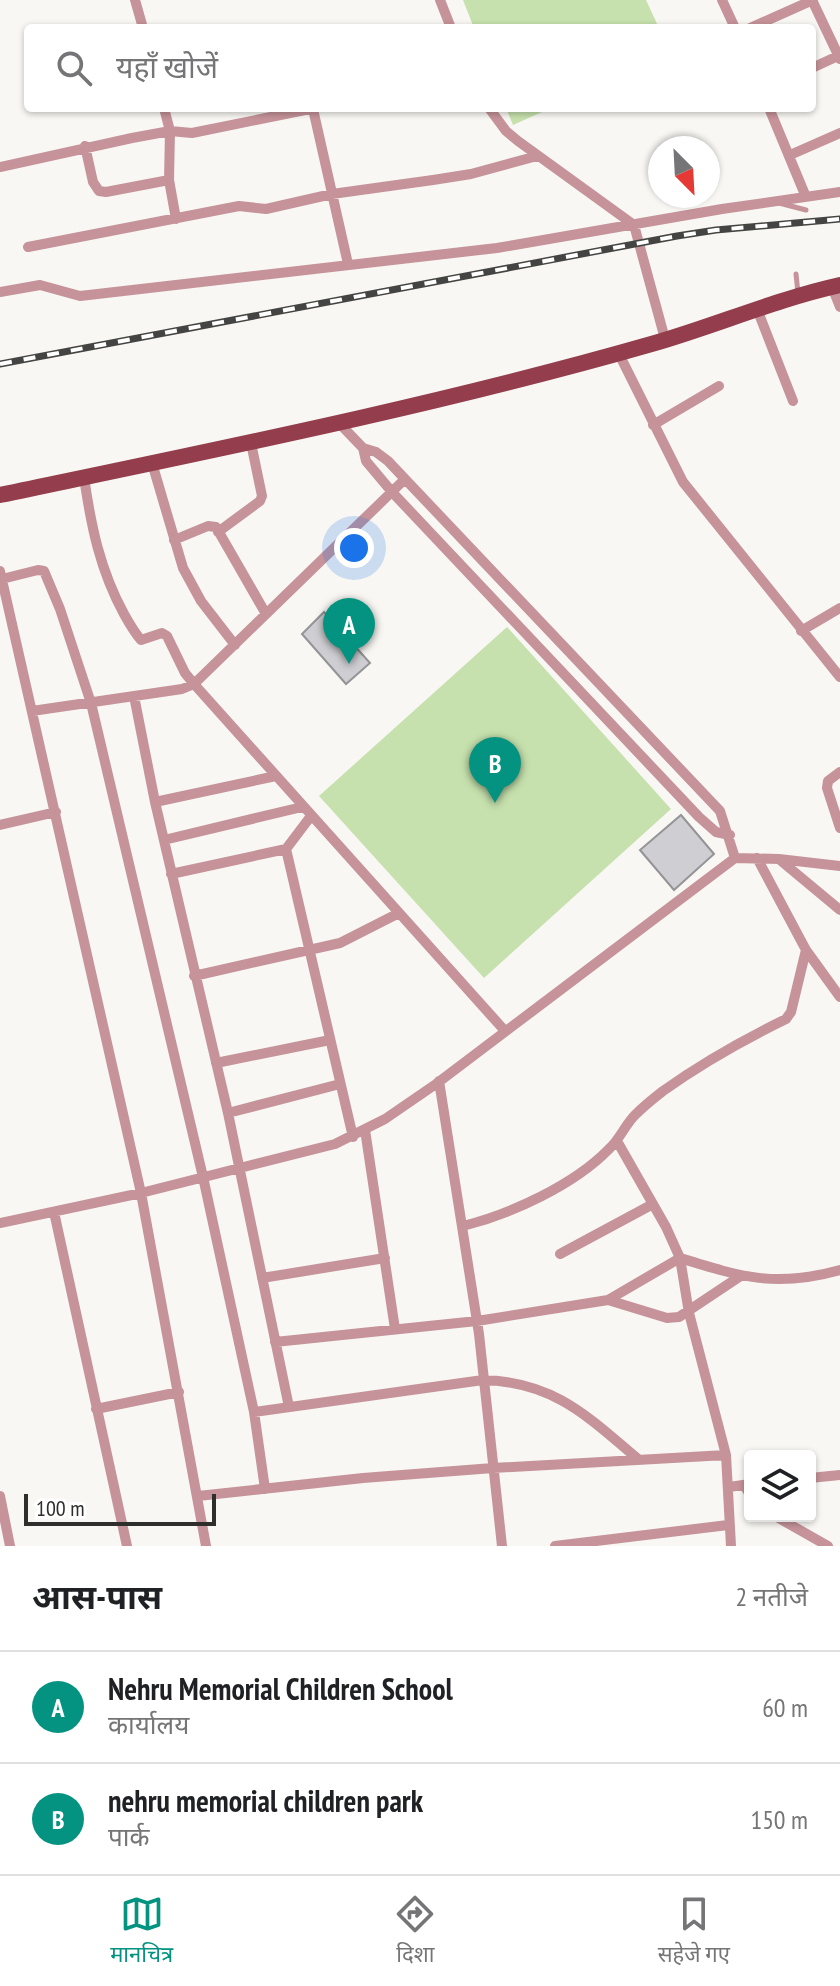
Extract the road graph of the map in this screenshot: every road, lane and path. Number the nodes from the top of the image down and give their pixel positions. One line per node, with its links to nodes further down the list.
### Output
1 (135, 0): 5 (street)
2 (440, 0): 6 (street)
3 (722, 0): 7 (street)
4 (813, 0): 8 (street); 9 (street)
5 (142, 24)
6 (449, 24)
7 (733, 24)
8 (759, 24)
9 (840, 57): 10 (street)
10 (816, 66)
11 (165, 112): 16 (street)
12 (294, 112): 16 (street)
13 (315, 112): 24 (street)
14 (492, 112): 20 (street)
15 (771, 112): 19 (street)
16 (170, 131): 18 (street); 22 (street)
17 (840, 133): 19 (street)
18 (85, 146): 21 (street); 22 (street)
19 (790, 155): 25 (street)
20 (537, 156): 24 (street); 29 (street)
21 (0, 167)
22 (169, 180): 28 (street)
23 (840, 192): 25 (street)
24 (332, 194): 28 (street); 31 (street)
25 (806, 197): 26 (street)
26 (778, 202): 27 (lane); 29 (street)
27 (806, 210)
28 (176, 219): 30 (street)
29 (634, 225): 31 (street); 38 (street)
30 (28, 247)
31 (348, 264): 34 (street)
32 (796, 274): 35 (lane)
33 (836, 286): 35 (main road); 36 (street)
34 (0, 292)
35 (798, 297): 37 (main road)
36 (840, 307)
37 (757, 309): 38 (main road); 41 (street)
38 (665, 339): 39 (main road)
39 (618, 352): 42 (main road); 43 (street)
40 (719, 386): 43 (street)
41 (793, 401)
42 (340, 424): 44 (main road); 45 (street)
43 (653, 425): 57 (street)
44 (251, 443): 46 (main road); 51 (street)
45 (363, 448): 48 (street); 49 (street)
46 (152, 463): 47 (main road); 52 (street)
47 (84, 477): 50 (main road); 61 (street)
48 (405, 479): 49 (street); 56 (street)
49 (392, 492): 55 (street); 58 (street)
50 (0, 495)
51 (218, 532): 52 (street); 55 (street)
52 (174, 540): 59 (street)
53 (1, 575): 63 (street); 64 (street)
54 (840, 608): 57 (street)
55 (266, 614): 59 (street)
56 (539, 619): 58 (street); 73 (street)
57 (801, 631): 60 (street)
58 (526, 632): 73 (street)
59 (235, 645): 61 (street)
60 (840, 677)
61 (194, 684): 62 (street); 66 (street)
62 (134, 696): 63 (street); 67 (street)
63 (91, 703): 64 (street); 97 (street)
64 (32, 711): 69 (street)
65 (840, 772): 72 (street)
66 (276, 776): 67 (street); 68 (street)
67 (155, 802): 74 (street)
68 (302, 807): 70 (street); 74 (street)
69 (56, 812): 71 (street); 98 (street)
70 (311, 816): 75 (street); 82 (street)
71 (0, 825)
72 (840, 828)
73 (730, 835): 76 (street)
74 (164, 840): 80 (street)
75 (286, 849): 80 (street); 83 (street)
76 (735, 858): 77 (street); 87 (street)
77 (757, 858): 78 (street); 84 (street)
78 (779, 859): 79 (street); 81 (street)
79 (840, 866)
80 (171, 874): 85 (street)
81 (840, 910)
82 (399, 913): 83 (street); 87 (street)
83 (309, 950): 85 (street); 88 (street)
84 (806, 950): 86 (street); 95 (street)
85 (194, 976): 89 (street)
86 (838, 991)
87 (505, 1031): 90 (street)
88 (330, 1040): 89 (street); 91 (street)
89 (216, 1063): 92 (street)
90 (439, 1081): 93 (street); 102 (street)
91 (340, 1084): 92 (street); 94 (street)
92 (228, 1113): 96 (street)
93 (365, 1130): 94 (street); 104 (street)
94 (353, 1137): 96 (street)
95 (617, 1141): 99 (street); 102 (street)
96 (239, 1169): 97 (street); 108 (street)
97 (203, 1177): 98 (street); 118 (street)
98 (141, 1193): 100 (street); 115 (street)
99 (653, 1204): 103 (street); 105 (street)
100 (54, 1212): 101 (street); 117 (street)
101 (0, 1223)
102 (463, 1226): 111 (street)
103 (560, 1254)
104 (385, 1258): 108 (street); 112 (street)
105 (680, 1258): 107 (street); 109 (street); 110 (street)
106 (840, 1270): 107 (street)
107 (739, 1277): 110 (street)
108 (262, 1278): 113 (street)
109 (608, 1300): 110 (street); 111 (street)
110 (689, 1313): 119 (street)
111 (477, 1321): 112 (street); 114 (street)
112 (395, 1329): 113 (street)
113 (275, 1342): 116 (street)
114 (483, 1380): 116 (street); 120 (street); 121 (street)
115 (179, 1392): 117 (street); 128 (street)
116 (289, 1407): 118 (street)
117 (96, 1409): 132 (street)
118 (254, 1412): 126 (street)
119 (726, 1455): 120 (street); 125 (street)
120 (638, 1459): 121 (street)
121 (493, 1468): 126 (street); 134 (street)
122 (840, 1475): 123 (street)
123 (816, 1477)
124 (744, 1485): 125 (street)
125 (729, 1487): 130 (street)
126 (265, 1489): 128 (street)
127 (0, 1496): 131 (street)
128 (198, 1496): 133 (street)
129 (786, 1522): 137 (street)
130 (728, 1525): 135 (street); 136 (street)
131 (10, 1546)
132 (127, 1546)
133 (206, 1546)
134 (502, 1546)
135 (555, 1546)
136 (731, 1546)
137 (828, 1546)

